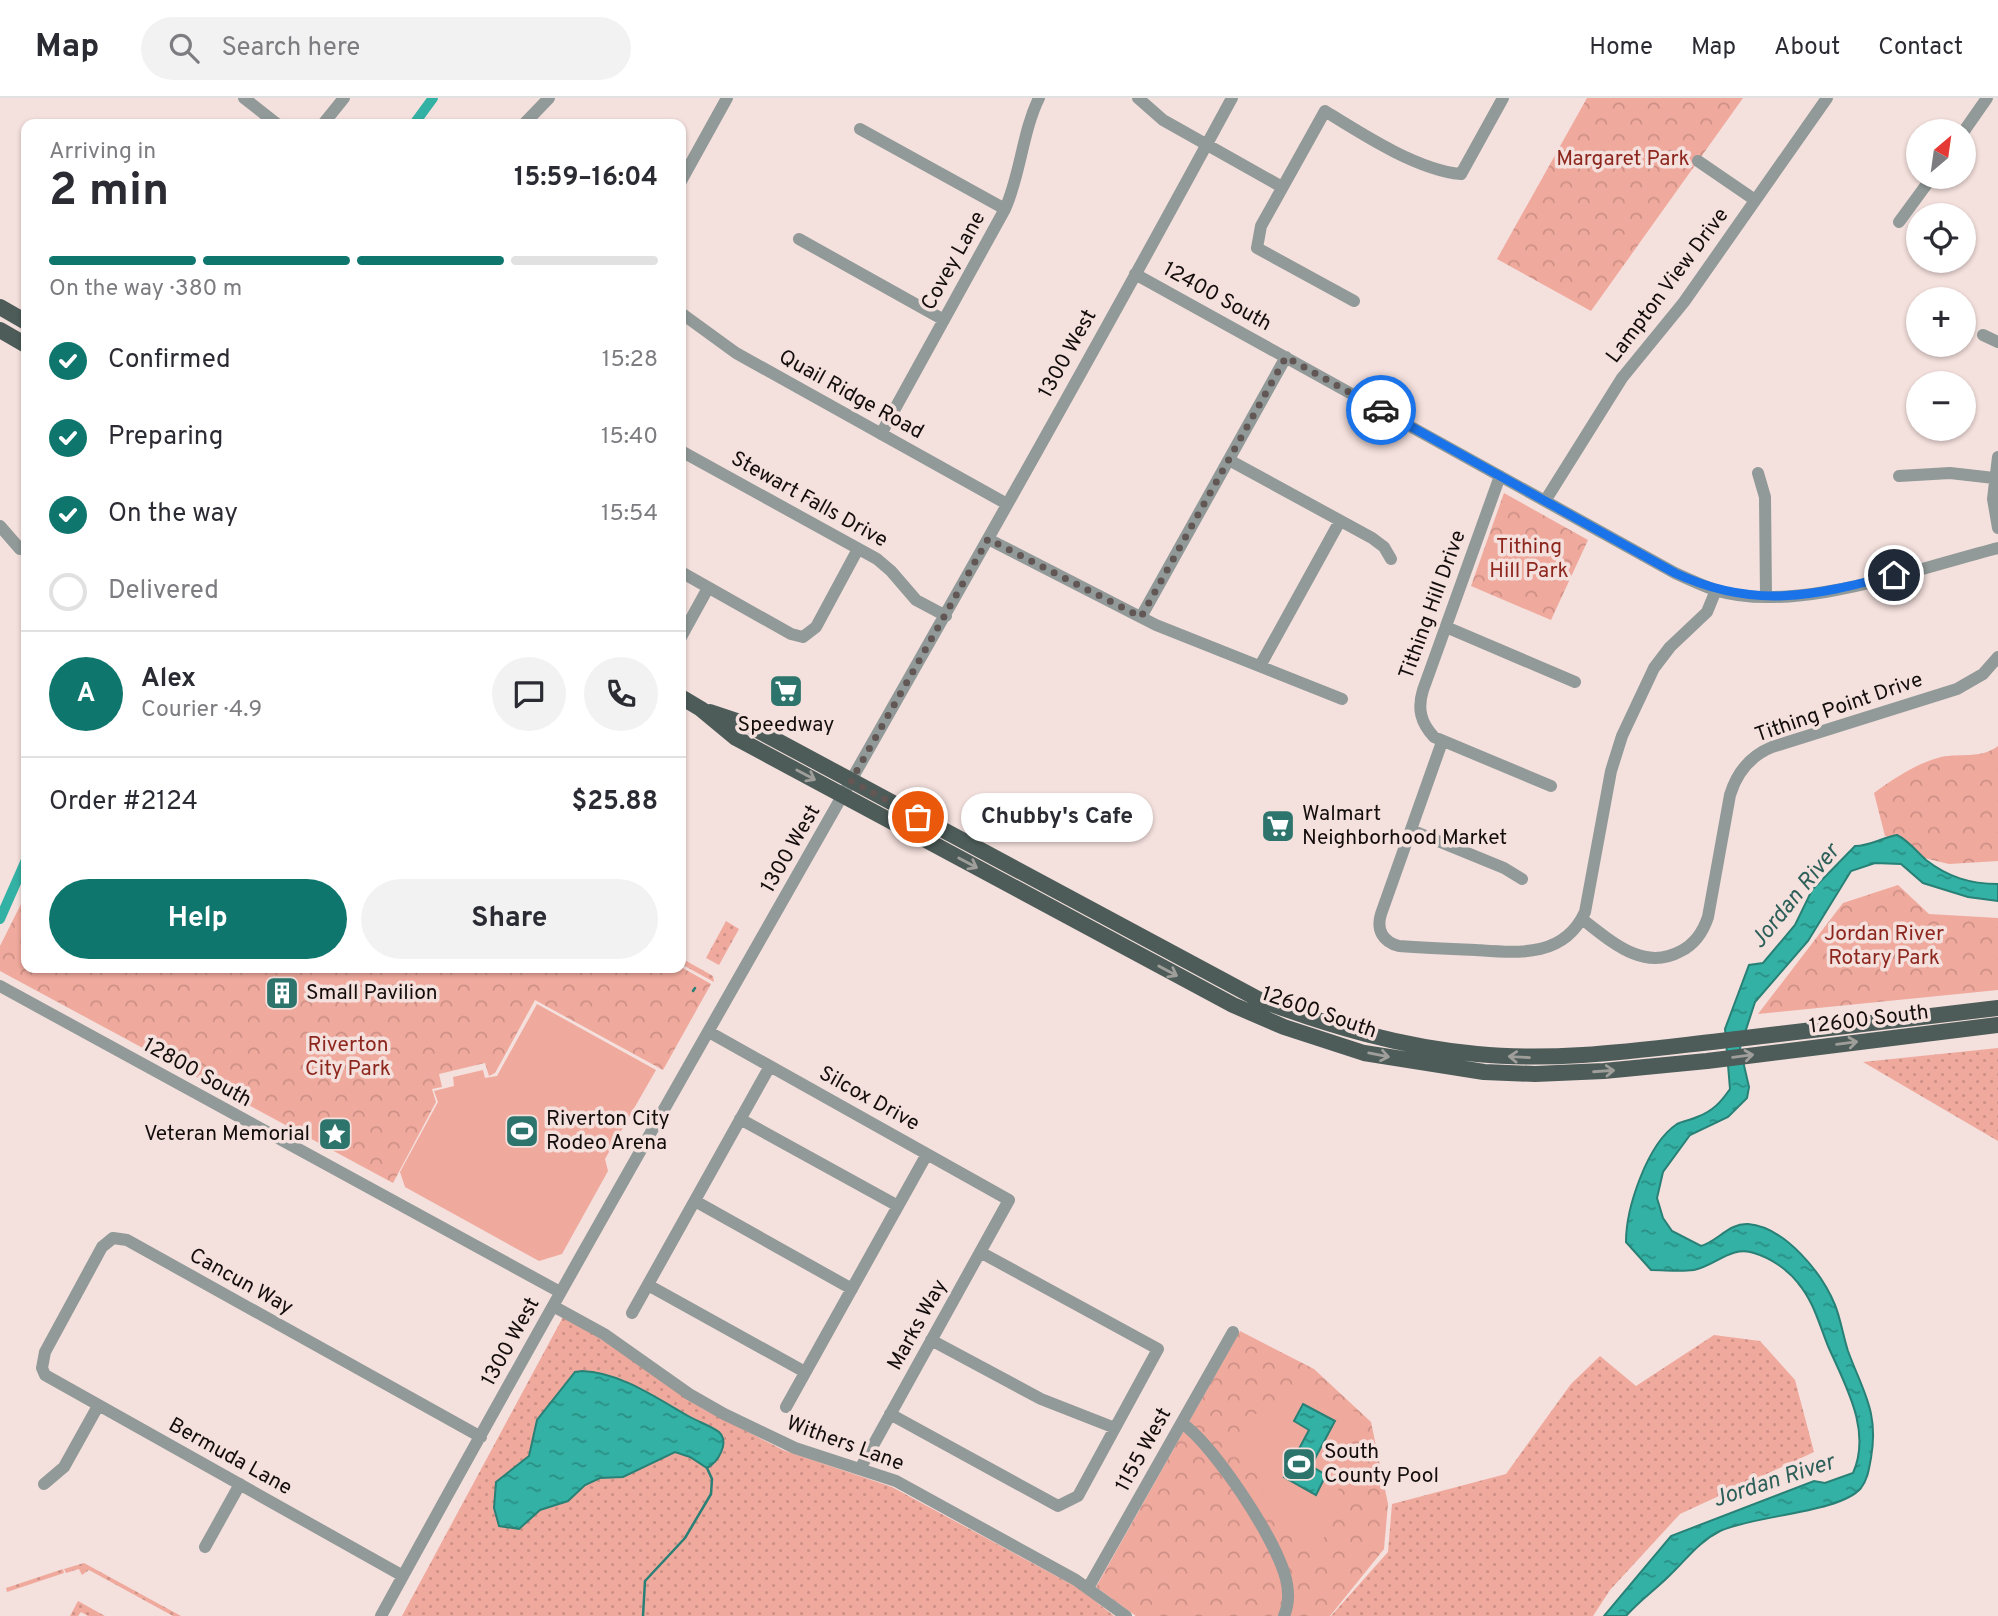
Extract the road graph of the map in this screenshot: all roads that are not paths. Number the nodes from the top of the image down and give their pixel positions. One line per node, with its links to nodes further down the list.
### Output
1 (244, 98): 11 (street)
2 (344, 98): 12 (street)
3 (549, 98): 13 (street)
4 (727, 98): 18 (street)
5 (1039, 98): 22 (street, Covey Lane)
6 (1138, 98): 16 (street)
7 (1232, 98): 16 (street, 1300 West)
8 (1503, 98): 19 (street)
9 (1827, 98): 21 (street, Lampton View Drive)
10 (1987, 98): 14 (street)
11 (271, 119)
12 (327, 119)
13 (529, 119)
14 (1972, 119)
15 (860, 129): 22 (street)
16 (1206, 145): 19 (street); 25 (street, 1300 West)
17 (1698, 161): 21 (street)
18 (686, 172)
19 (1282, 187): 26 (street)
20 (1923, 189): 23 (street)
21 (1755, 200): 44 (street, Lampton View Drive)
22 (1005, 209): 30 (street, Covey Lane)
23 (1899, 222)
24 (799, 239): 30 (street)
25 (1135, 274): 35 (street, 12400 South); 45 (street, 1300 West)
26 (1354, 301)
27 (0, 307): 29 (main road)
28 (686, 317): 36 (street, Quail Ridge Road)
29 (21, 319)
30 (944, 320): 36 (street, Covey Lane)
31 (0, 330): 33 (main road)
32 (1983, 335): 34 (street)
33 (21, 342)
34 (1998, 342)
35 (1286, 357): 39 (street); 41 (street, 12400 South)
36 (881, 434): 45 (street, Quail Ridge Road)
37 (686, 454): 52 (street, Stewart Falls Drive)
38 (1998, 457): 43 (street)
39 (1229, 460): 46 (street); 59 (street)
40 (1758, 473): 57 (street)
41 (1500, 476): 44 (street, 12400 South); 60 (street, Tithing Hill Drive)
42 (1899, 476): 43 (street)
43 (1994, 478): 48 (street)
44 (1545, 501): 56 (street, 12400 South)
45 (1007, 504): 49 (street, 1300 West)
46 (1340, 521): 53 (street); 63 (street)
47 (0, 526): 51 (street)
48 (1998, 528)
49 (988, 539): 58 (street, 1300 West); 59 (street)
50 (1998, 548): 57 (street, 12400 South)
51 (20, 549)
52 (858, 549): 55 (street); 58 (street, Stewart Falls Drive)
53 (1391, 559)
54 (686, 575): 55 (street)
55 (708, 588): 61 (street)
56 (1716, 590): 57 (street, 12400 South); 72 (street)
57 (1766, 596)
58 (946, 616): 69 (street, 1300 West)
59 (1141, 617): 63 (street)
60 (1446, 627): 64 (street); 67 (street, Tithing Hill Drive)
61 (686, 628)
62 (1998, 657): 72 (street, Tithing Point Drive)
63 (1260, 666): 65 (street)
64 (1575, 682)
65 (1342, 699)
66 (686, 700): 69 (main road, 12600 South)
67 (1442, 742): 68 (street); 70 (street)
68 (1551, 786)
69 (847, 789): 74 (main road, 12600 South, one-way to 69); 75 (main road, 12600 South, one-way to 75); 76 (street, 1300 West)
70 (1411, 830): 71 (street); 72 (street)
71 (1522, 879)
72 (1581, 919)
73 (0, 986): 86 (street, 12800 South)
74 (1998, 1008)
75 (1998, 1025)
76 (709, 1032): 77 (street, Silcox Drive); 86 (street, 1300 West)
77 (770, 1066): 78 (street); 79 (street, Silcox Drive)
78 (740, 1119): 81 (street); 82 (street)
79 (927, 1154): 80 (street, Silcox Drive); 82 (street)
80 (1009, 1200): 83 (street, Marks Way)
81 (695, 1201): 84 (street); 85 (street)
82 (898, 1206): 85 (street)
83 (981, 1252): 90 (street, Marks Way); 97 (street)
84 (648, 1285): 88 (street); 92 (street)
85 (852, 1289): 92 (street)
86 (560, 1292): 87 (street, 1300 West)
87 (553, 1306): 98 (street, 1300 West); 99 (street, Withers Lane)
88 (632, 1313)
89 (1233, 1332): 96 (street, 1155 West)
90 (931, 1340): 95 (street, Marks Way); 97 (street)
91 (42, 1368): 93 (street, Bermuda Lane); 98 (street, Cancun Way)
92 (805, 1372): 94 (street)
93 (98, 1406): 100 (street); 101 (street, Bermuda Lane)
94 (786, 1407)
95 (890, 1414): 97 (street); 99 (street, Marks Way)
96 (1182, 1423): 104 (street, 1155 West); 107 (street)
97 (1115, 1428)
98 (481, 1437): 103 (street, 1300 West)
99 (860, 1469): 104 (street, Withers Lane)
100 (44, 1484)
101 (240, 1484): 102 (street); 103 (street, Bermuda Lane)
102 (205, 1547)
103 (402, 1576): 105 (street, 1300 West)
104 (1088, 1588): 106 (street, Withers Lane)
105 (381, 1616)
106 (1126, 1616)
107 (1284, 1616)

